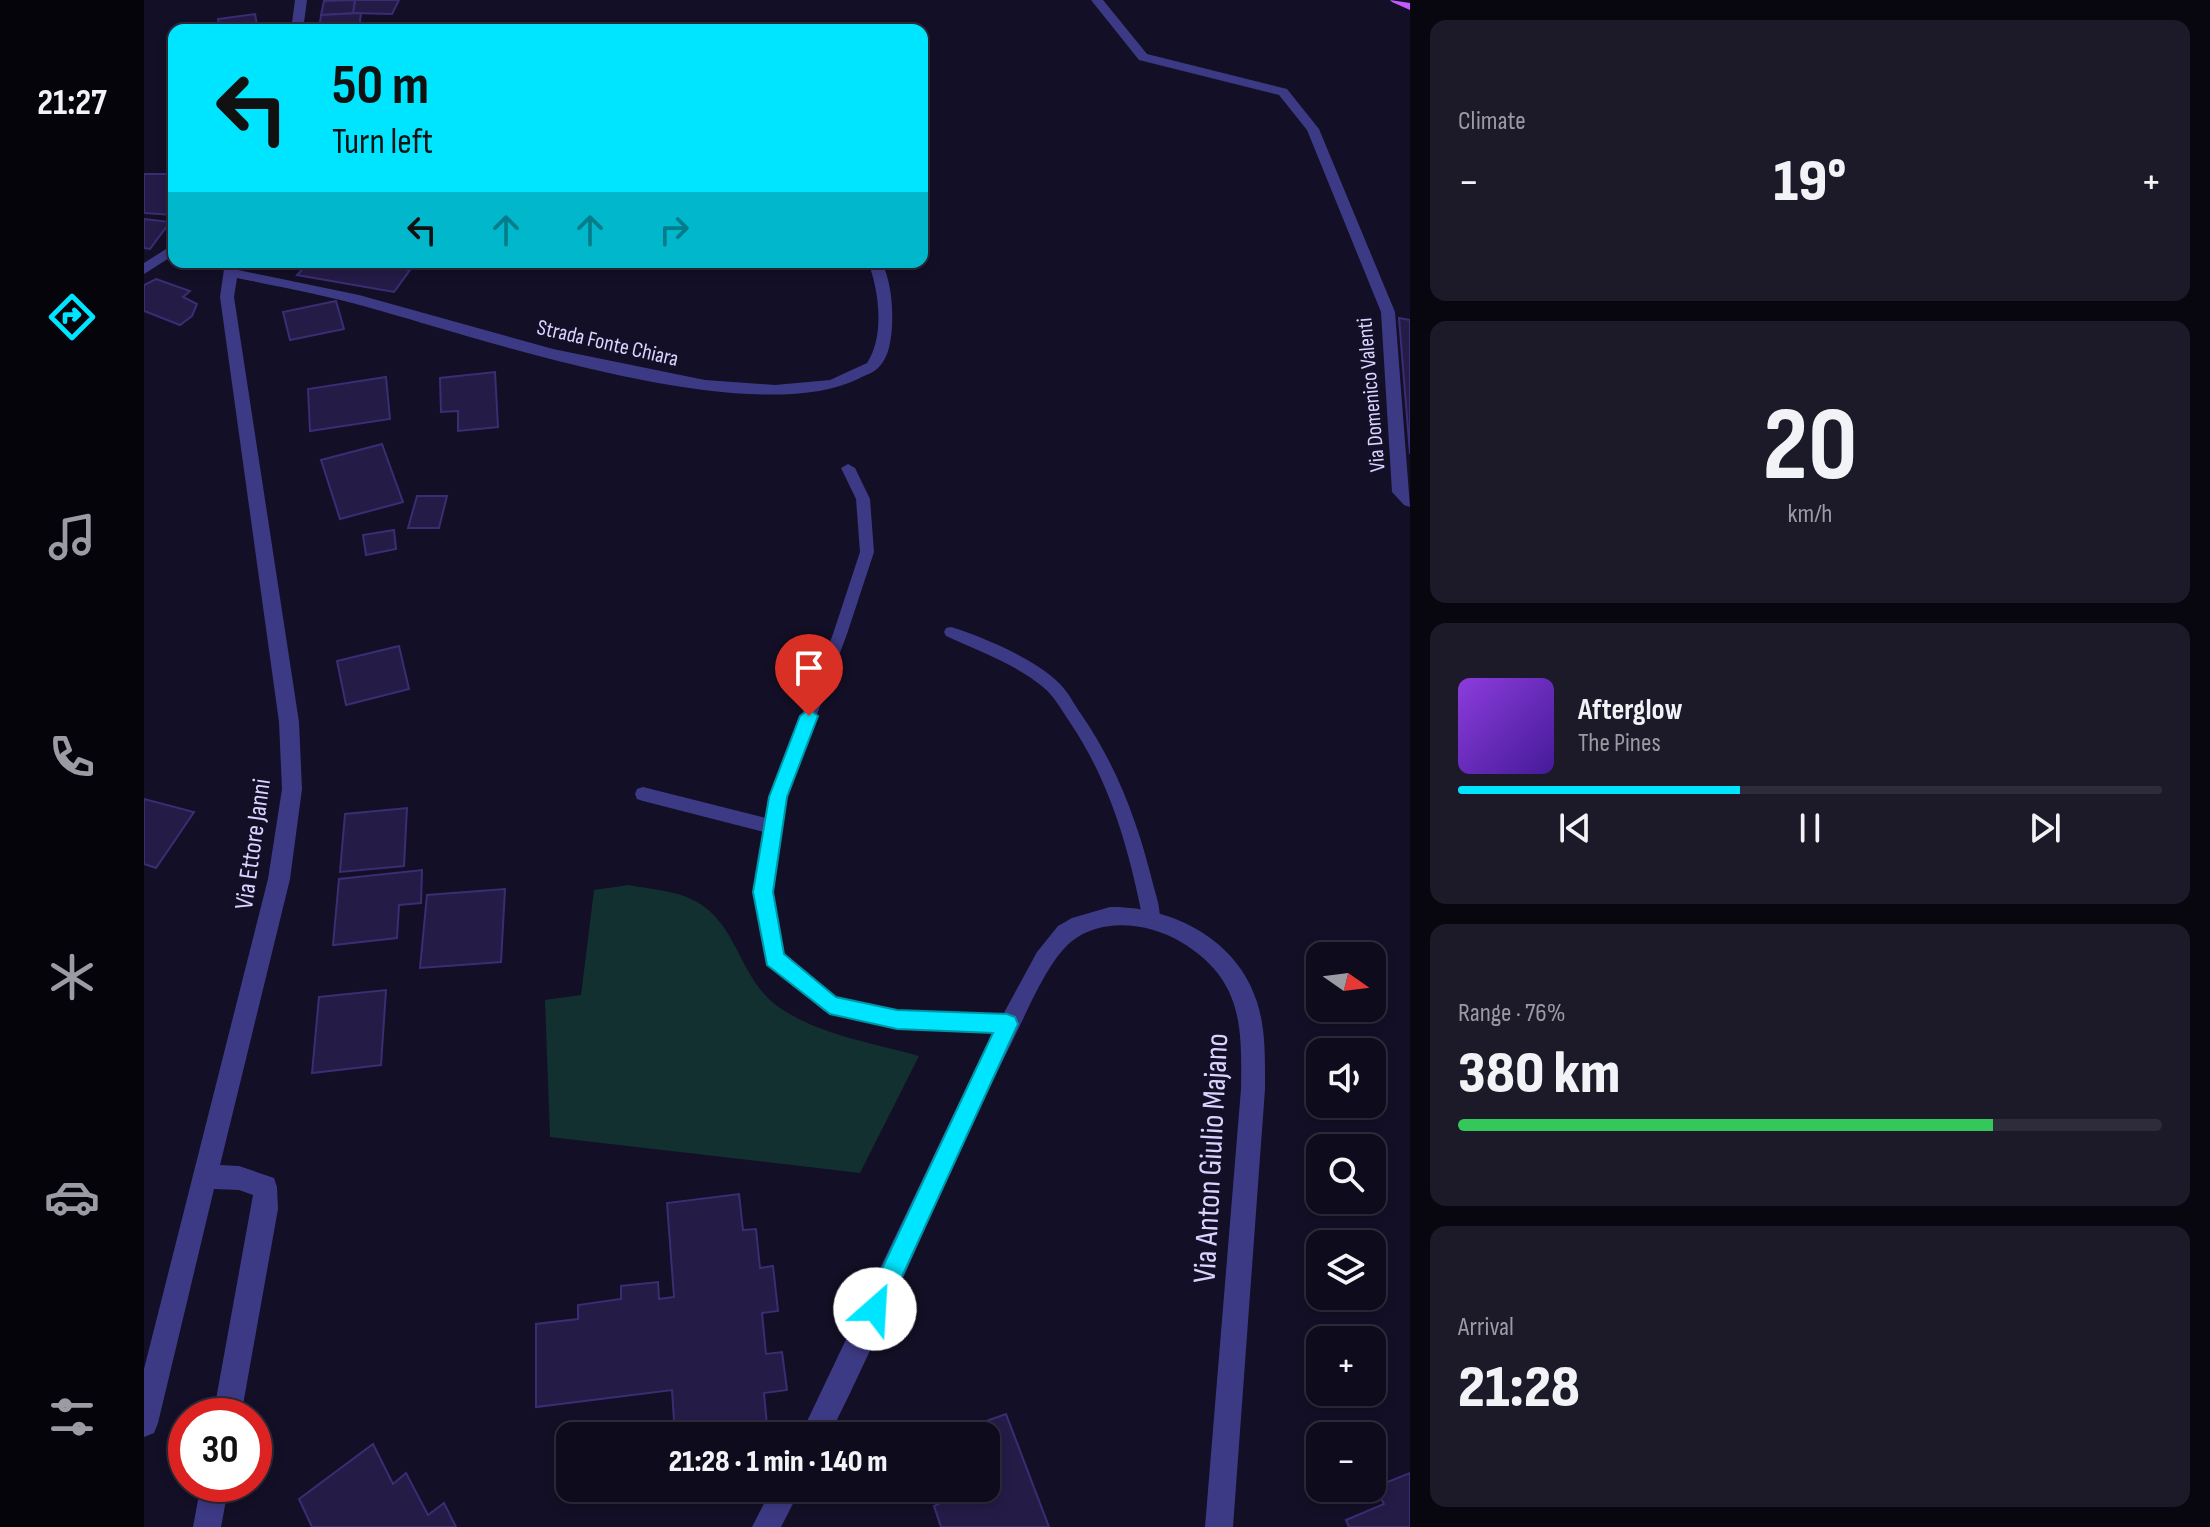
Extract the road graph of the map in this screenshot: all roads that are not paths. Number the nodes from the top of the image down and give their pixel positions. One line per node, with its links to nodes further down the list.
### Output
1 (301, 0): 3 (street)
2 (1097, 0): 10 (street, Via Domenico Valenti)
3 (298, 24)
4 (168, 252): 8 (street)
5 (230, 268): 16 (street, Via Ettore Janni)
6 (234, 268): 7 (street, Strada Fonte Chiara)
7 (877, 268)
8 (144, 270)
9 (848, 468): 13 (lane)
10 (1410, 501)
11 (951, 632): 14 (lane)
12 (643, 794): 13 (lane)
13 (773, 827): 15 (lane)
14 (1152, 920): 15 (street, Via Anton Giulio Majano); 24 (street, Via Anton Giulio Majano)
15 (1007, 1024): 18 (street, Via Anton Giulio Majano)
16 (205, 1177): 17 (street); 19 (street, Via Ettore Janni)
17 (230, 1398)
18 (821, 1422)
19 (144, 1423)
20 (212, 1502): 22 (street)
21 (779, 1502): 23 (street)
22 (207, 1527)
23 (766, 1527)
24 (1219, 1527)

